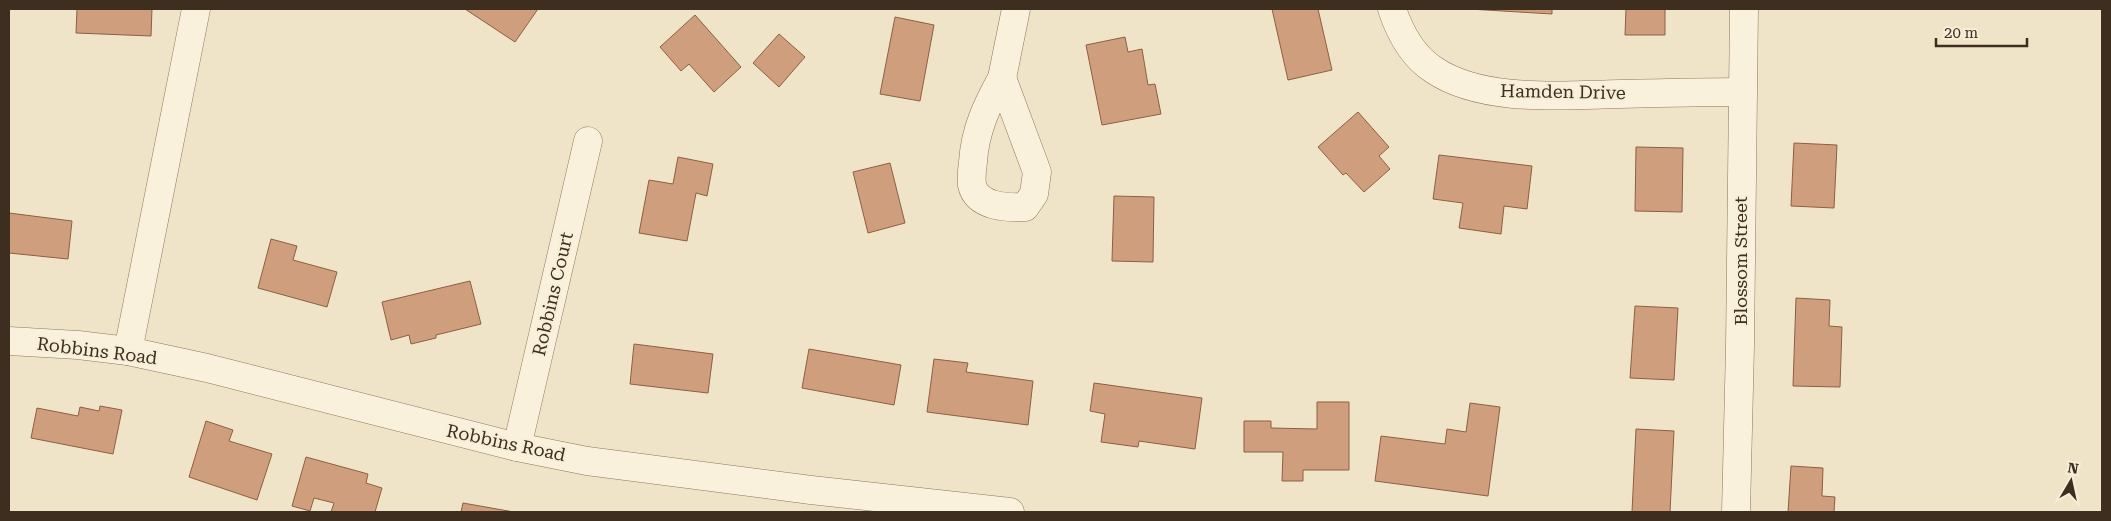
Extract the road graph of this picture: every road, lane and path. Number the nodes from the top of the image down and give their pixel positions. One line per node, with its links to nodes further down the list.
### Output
1 (196, 9): 9 (street)
2 (1016, 9): 5 (street)
3 (1392, 9): 6 (street, Hamden Drive)
4 (1744, 9): 6 (street, Blossom Street)
5 (1002, 78)
6 (1742, 92): 12 (street, Blossom Street)
7 (588, 141): 10 (street, Robbins Court)
8 (9, 341): 9 (street, Robbins Road)
9 (128, 351): 10 (street, Robbins Road)
10 (518, 447): 11 (street, Robbins Road)
11 (1010, 512)
12 (1736, 512)

